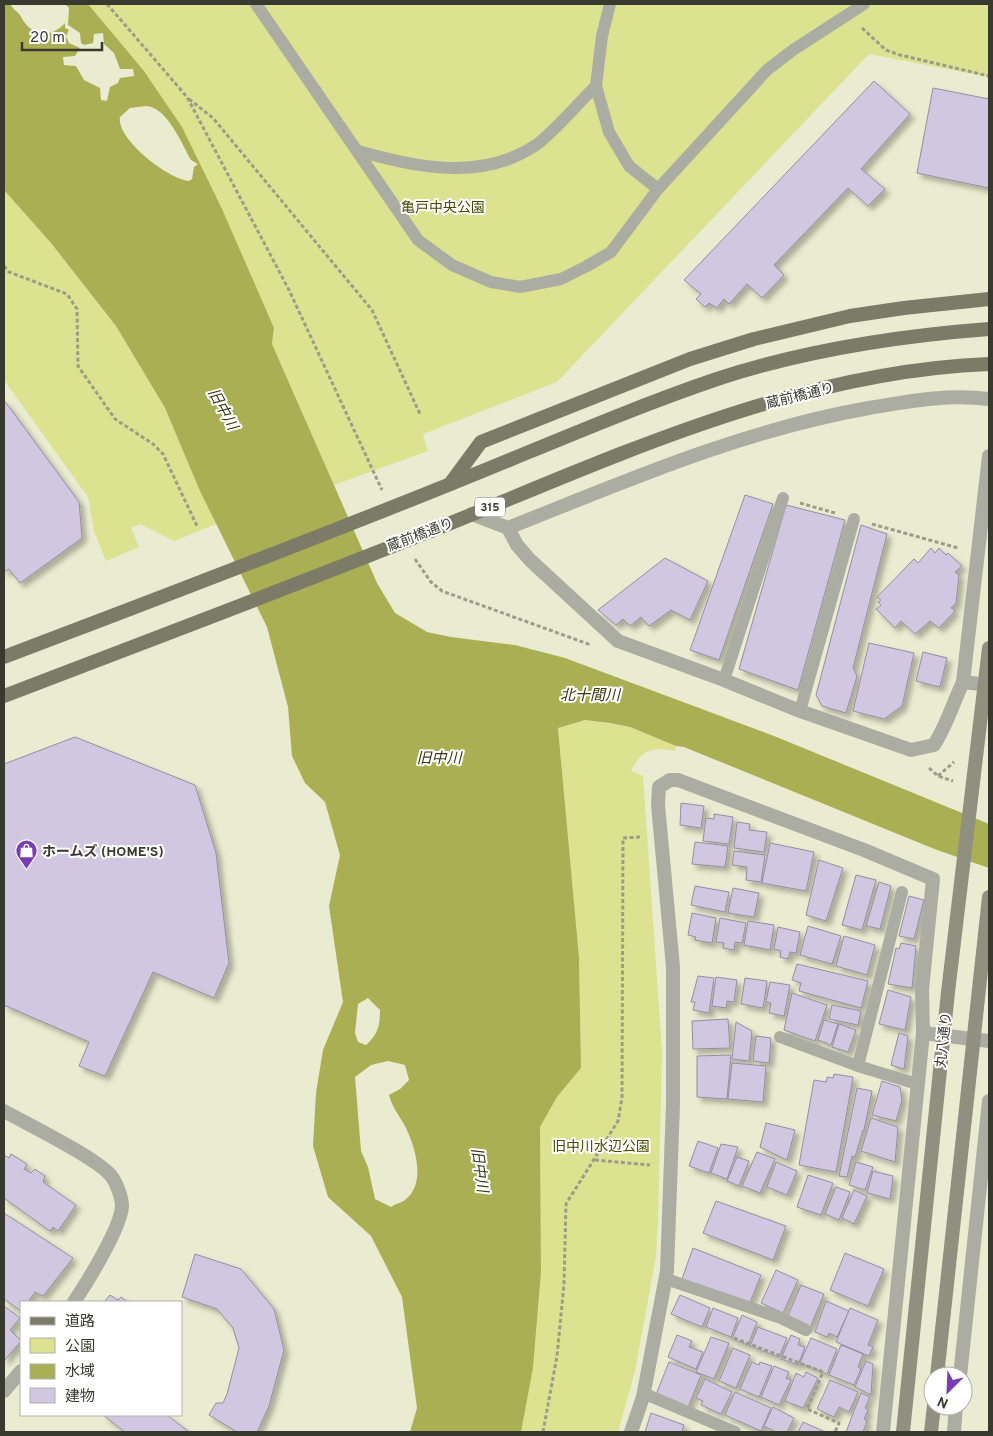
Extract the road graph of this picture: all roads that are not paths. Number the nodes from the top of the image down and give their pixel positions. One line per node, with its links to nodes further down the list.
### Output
1 (256, 4): 5 (lane)
2 (610, 4): 4 (lane)
3 (864, 4): 6 (lane)
4 (596, 86): 5 (lane); 6 (lane)
5 (358, 151): 6 (lane)
6 (658, 189)
7 (989, 300): 12 (main road)
8 (989, 329): 12 (main road, bridge)
9 (989, 364): 14 (main road, 蔵前橋通り / 315, bridge)
10 (989, 399): 16 (street)
11 (989, 456): 20 (street)
12 (450, 484): 18 (main road, bridge)
13 (783, 498): 19 (lane)
14 (472, 514): 16 (street); 22 (main road, 蔵前橋通り / 315, bridge)
15 (854, 519): 23 (lane)
16 (508, 528): 19 (street)
17 (989, 648): 46 (main road, 丸八通り, bridge)
18 (4, 657)
19 (724, 680): 23 (street)
20 (963, 682): 21 (street); 23 (street)
21 (989, 685)
22 (4, 696)
23 (800, 711)
24 (902, 892): 29 (lane)
25 (989, 897): 36 (main road, bridge)
26 (923, 1033): 28 (street); 30 (street); 33 (street)
27 (780, 1037): 29 (lane)
28 (989, 1041)
29 (858, 1066): 30 (lane)
30 (917, 1084): 45 (street)
31 (989, 1101): 37 (street)
32 (4, 1111): 34 (street)
33 (666, 1279): 35 (lane); 40 (street)
34 (75, 1301)
35 (806, 1330)
36 (938, 1366)
37 (961, 1366)
38 (20, 1372): 39 (street)
39 (4, 1391)
40 (644, 1393): 43 (street); 44 (lane)
41 (933, 1416): 47 (main road)
42 (955, 1416): 48 (street)
43 (631, 1432)
44 (735, 1432)
45 (882, 1432)
46 (904, 1432)
47 (932, 1432)
48 (954, 1432)

